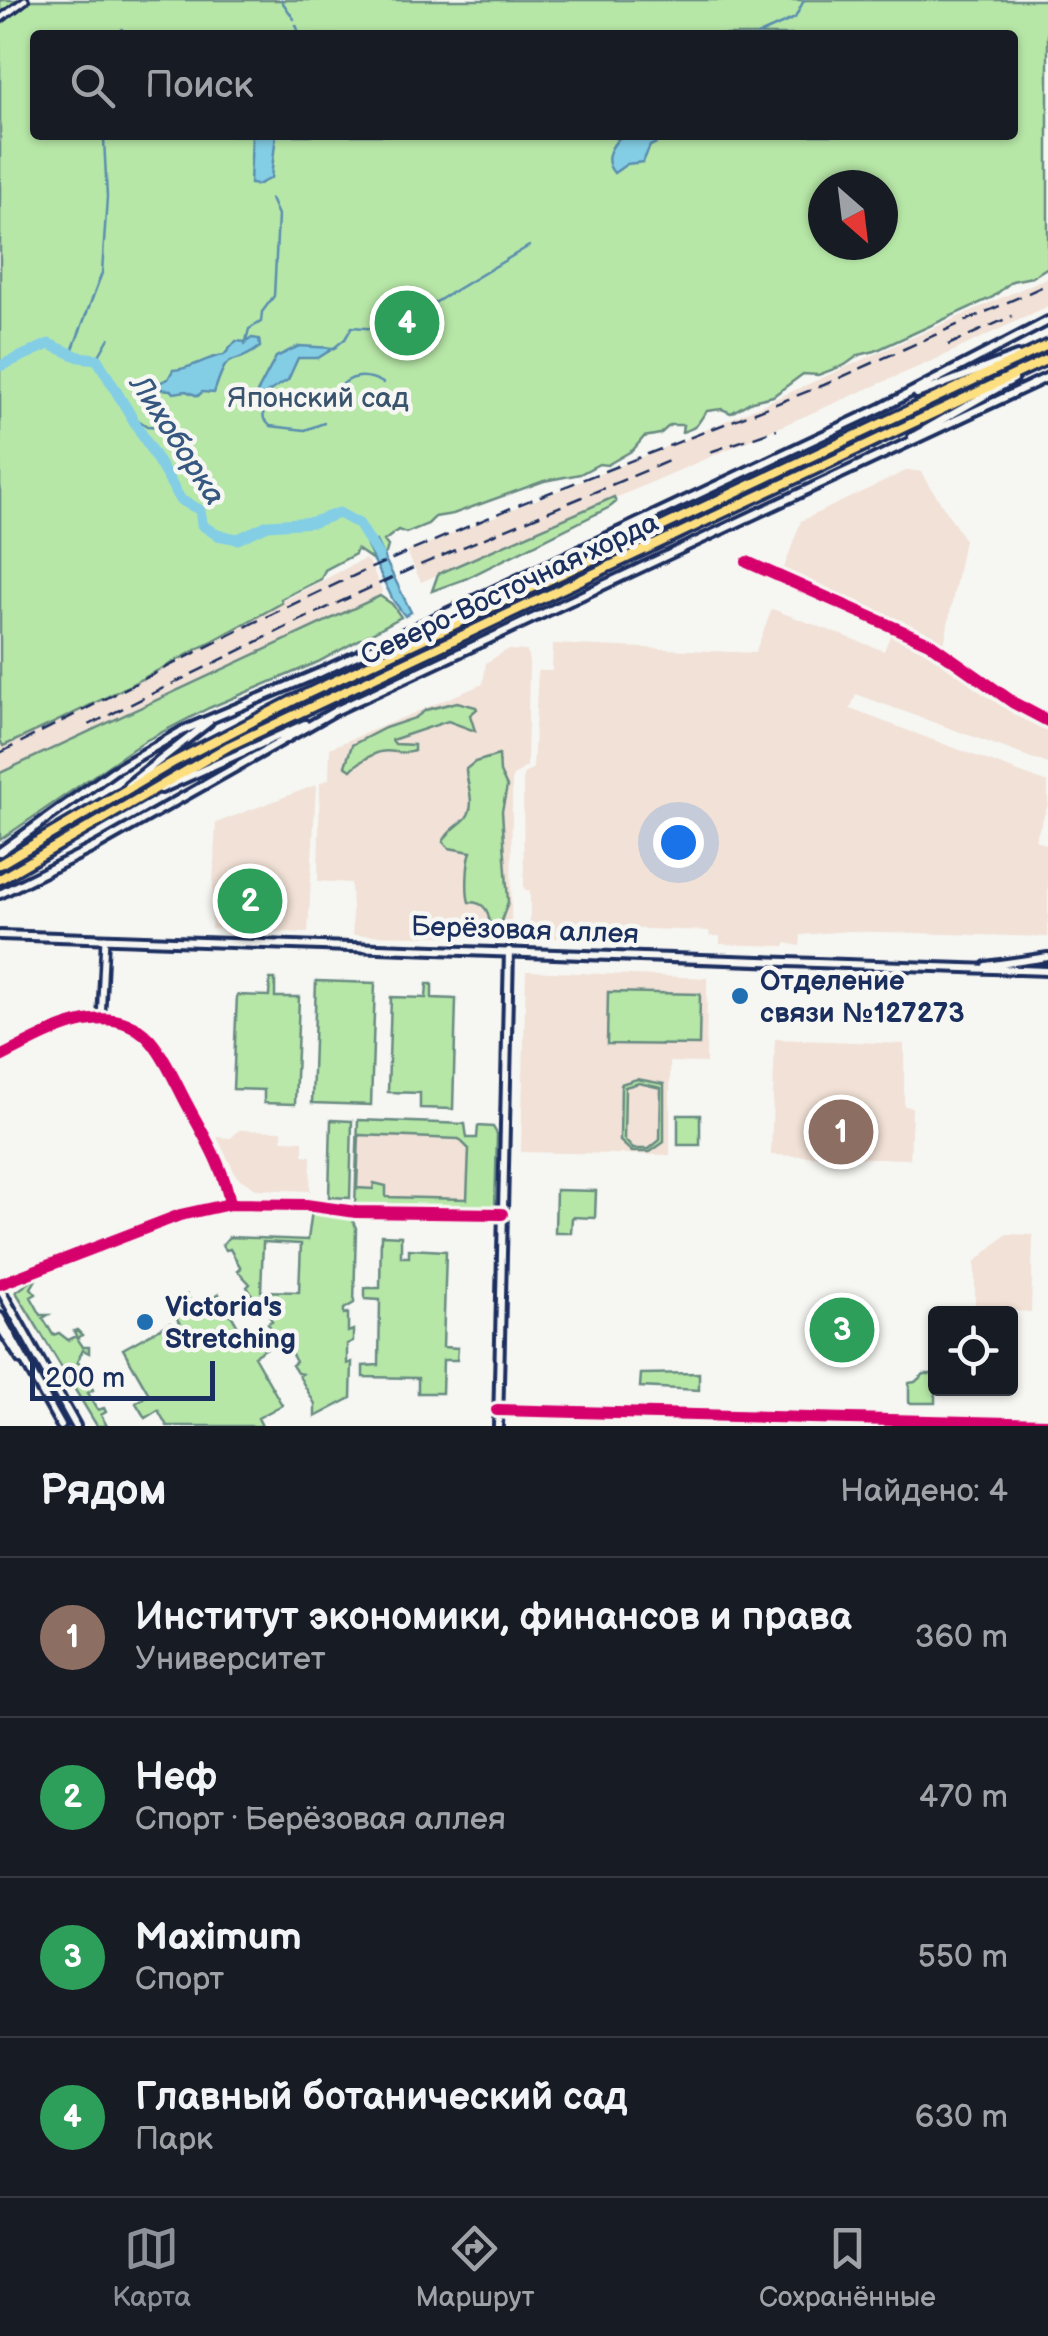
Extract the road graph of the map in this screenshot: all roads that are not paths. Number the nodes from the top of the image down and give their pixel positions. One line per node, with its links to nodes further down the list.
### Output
1 (25, 0): 2 (street)
2 (0, 19)
3 (1048, 321): 7 (main road)
4 (1048, 344): 7 (main road); 13 (main road, Северо-Восточная хорда)
5 (1046, 360): 8 (main road); 14 (main road, Северо-Восточная хорда)
6 (1048, 377): 8 (main road)
7 (883, 407): 10 (main road)
8 (885, 452): 11 (main road)
9 (748, 562): 12 (street)
10 (236, 706): 13 (main road); 15 (main road)
11 (335, 711): 14 (main road); 18 (main road)
12 (1048, 720)
13 (113, 798): 16 (main road, Северо-Восточная хорда)
14 (132, 801): 17 (main road, Северо-Восточная хорда)
15 (0, 852)
16 (0, 864)
17 (0, 878)
18 (0, 894)
19 (2, 933): 20 (main road, Берёзовая аллея)
20 (105, 936): 21 (main road, Берёзовая аллея); 25 (street)
21 (509, 950): 23 (main road, Берёзовая аллея); 28 (main road)
22 (1048, 957): 23 (main road)
23 (970, 968): 24 (main road, Берёзовая аллея)
24 (1048, 971)
25 (101, 1020): 26 (street); 27 (street)
26 (0, 1057)
27 (230, 1204): 28 (street); 29 (street)
28 (502, 1214): 33 (main road)
29 (0, 1287): 36 (main road)
30 (0, 1317): 32 (main road)
31 (0, 1328): 32 (main road)
32 (23, 1363): 35 (main road)
33 (496, 1410): 34 (main road); 37 (main road)
34 (1048, 1424)
35 (61, 1426)
36 (76, 1426)
37 (498, 1426)

